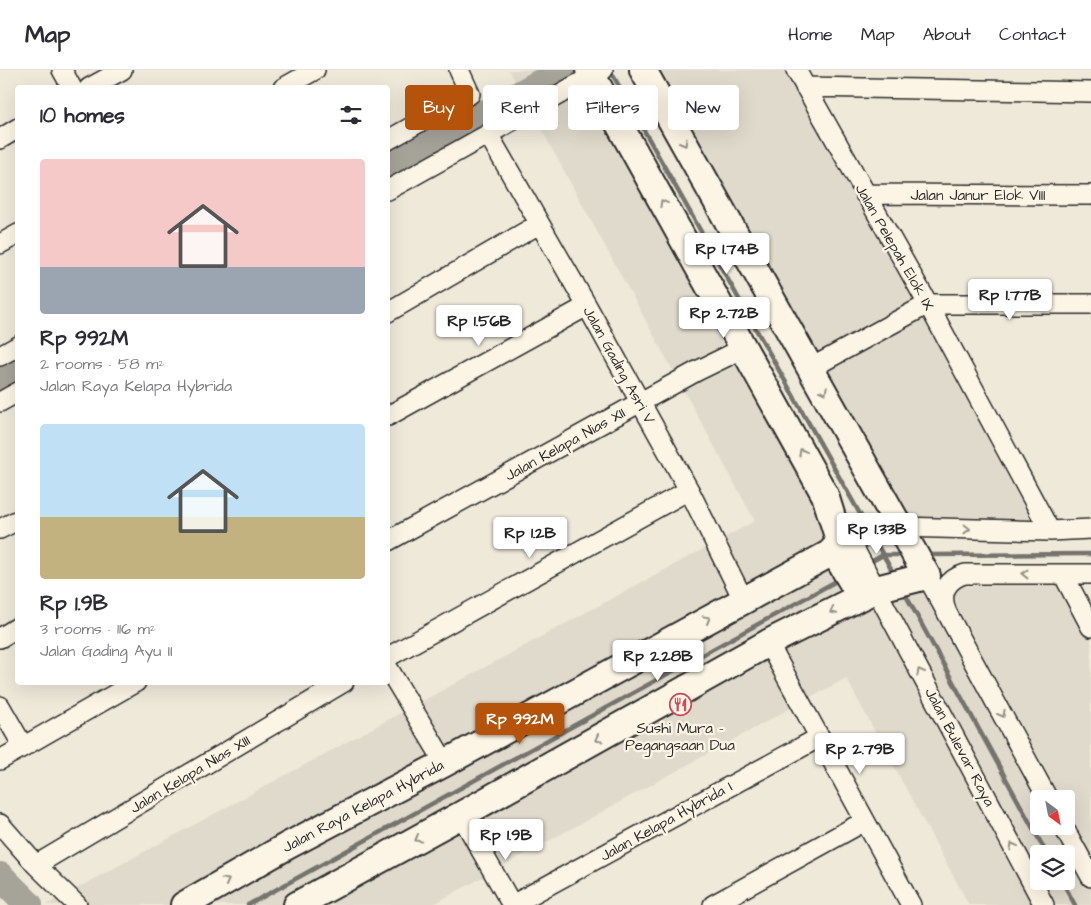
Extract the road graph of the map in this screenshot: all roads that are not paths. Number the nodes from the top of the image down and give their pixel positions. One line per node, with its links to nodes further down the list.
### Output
1 (62, 70): 9 (street)
2 (122, 70): 10 (street)
3 (315, 70): 11 (street)
4 (459, 70): 17 (street)
5 (643, 70): 31 (main road, one-way to 31)
6 (796, 70): 12 (street, Jalan Pelepah Elok IX)
7 (595, 72): 15 (street); 29 (main road, one-way to 7)
8 (837, 79): 12 (street); 13 (street)
9 (70, 85)
10 (94, 85)
11 (288, 85)
12 (805, 87): 19 (street, Jalan Pelepah Elok IX)
13 (1091, 92)
14 (15, 130): 16 (street)
15 (488, 134): 18 (street); 21 (street, Jalan Gading Asri V)
16 (0, 139)
17 (390, 139)
18 (390, 189)
19 (865, 194): 20 (street, Jalan Janur Elok VIII); 24 (street, Jalan Pelepah Elok IX)
20 (1091, 195)
21 (539, 224): 26 (street, Jalan Gading Asri V); 27 (street)
22 (15, 236): 23 (street)
23 (0, 244)
24 (928, 304): 25 (street); 31 (street); 41 (street, Jalan Pelepah Elok IX)
25 (1091, 304)
26 (587, 306): 34 (street, Jalan Gading Asri V); 35 (street)
27 (390, 311)
28 (15, 348): 30 (street)
29 (744, 348): 34 (street, Jalan Kelapa Nias XII); 43 (main road, one-way to 29)
30 (0, 356)
31 (811, 368): 40 (main road, one-way to 40)
32 (15, 394): 33 (street)
33 (0, 402)
34 (640, 403): 36 (street, Jalan Gading Asri V); 42 (street, Jalan Kelapa Nias XII)
35 (390, 415)
36 (689, 490): 47 (street, Jalan Gading Asri V); 53 (street)
37 (15, 522): 38 (street)
38 (0, 529)
39 (1091, 529): 41 (street, Jalan Raya Kelapa Hybrida)
40 (899, 531): 41 (street, Jalan Raya Kelapa Hybrida, one-way to 41); 43 (street, Jalan Raya Kelapa Hybrida); 44 (main road)
41 (1050, 531)
42 (390, 540)
43 (858, 568): 44 (main road, Jalan Raya Kelapa Hybrida); 47 (main road, Jalan Raya Kelapa Hybrida); 52 (main road, Jalan Raya Kelapa Hybrida, one-way to 52); 75 (street, Jalan Bulevar Raya, one-way to 43)
44 (923, 574): 48 (street)
45 (1063, 574): 46 (street); 48 (street, one-way to 48); 49 (street)
46 (1091, 574)
47 (743, 600): 61 (main road, Jalan Raya Kelapa Hybrida, one-way to 47)
48 (950, 620): 62 (street, one-way to 62)
49 (1091, 627)
50 (15, 629): 51 (street)
51 (0, 638)
52 (768, 643): 58 (street); 63 (main road, Jalan Raya Kelapa Hybrida, one-way to 63)
53 (390, 656)
54 (390, 671): 61 (street)
55 (131, 685): 59 (street)
56 (339, 685): 67 (street, Jalan Kelapa Nias XIII)
57 (0, 706): 59 (street)
58 (820, 737): 64 (street); 73 (street, Jalan Kelapa Hybrida I)
59 (23, 746): 60 (street)
60 (0, 760)
61 (445, 763): 71 (main road, Jalan Raya Kelapa Hybrida, one-way to 61)
62 (1043, 790)
63 (461, 816): 72 (main road, Jalan Raya Kelapa Hybrida, one-way to 72); 73 (street)
64 (865, 821): 69 (street); 74 (street)
65 (0, 824): 67 (street)
66 (1068, 835): 68 (street)
67 (36, 864): 70 (street)
68 (1091, 877)
69 (906, 903)
70 (76, 905)
71 (184, 905)
72 (297, 905)
73 (512, 905)
74 (713, 905)
75 (1044, 905)

